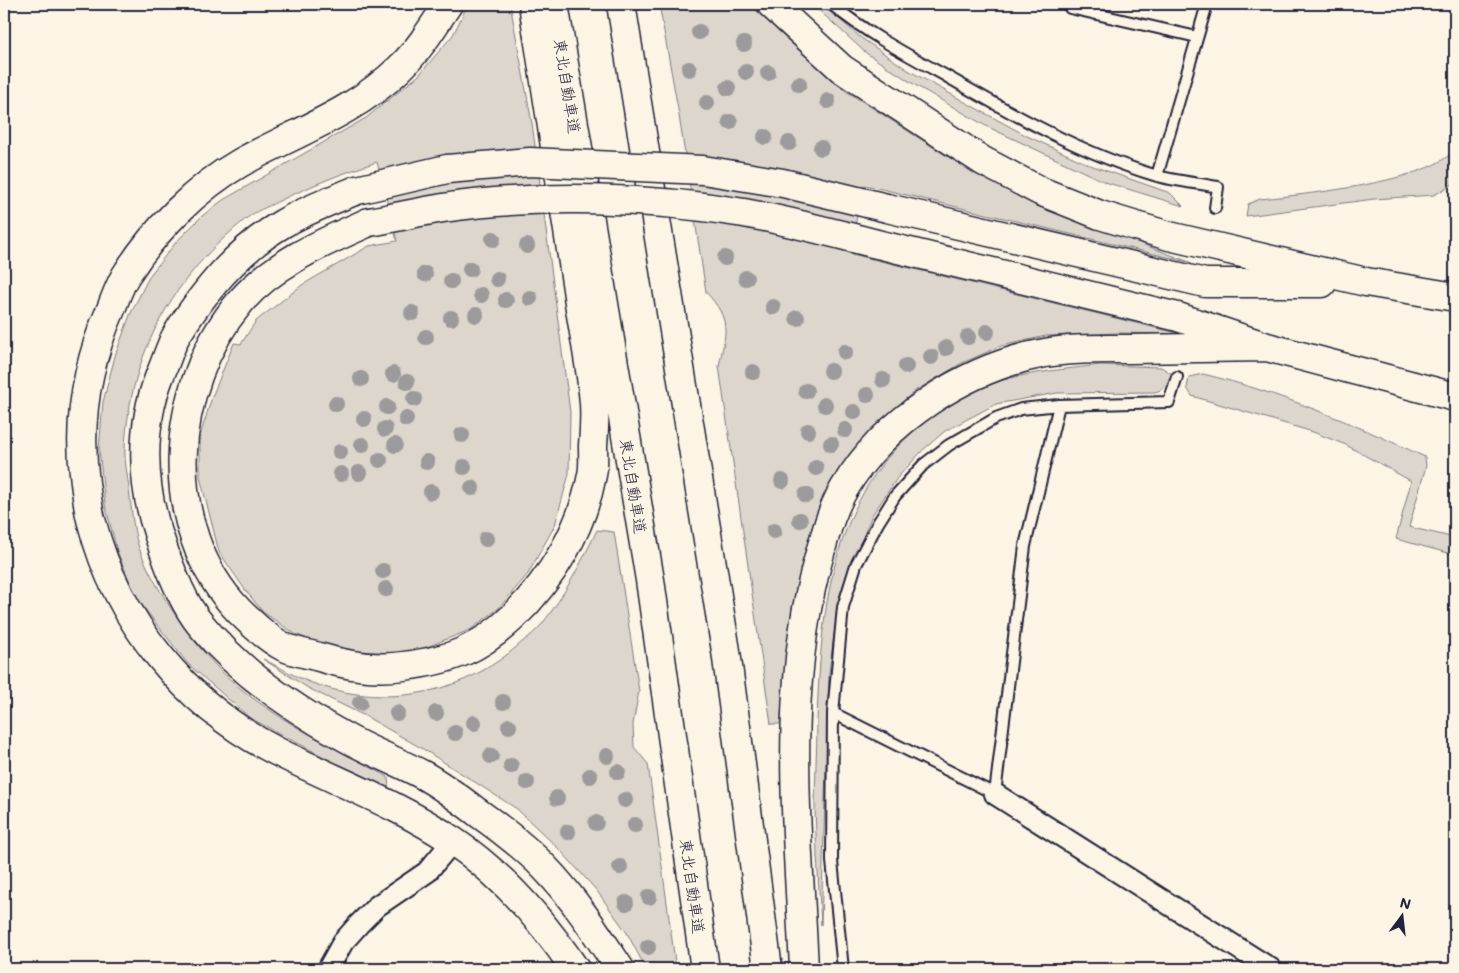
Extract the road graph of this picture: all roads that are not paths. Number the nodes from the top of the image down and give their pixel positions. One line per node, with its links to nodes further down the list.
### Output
1 (448, 4): 20 (main road)
2 (532, 4): 14 (main road, bridge)
3 (554, 4): 24 (main road, 東北自動車道)
4 (622, 4): 25 (main road)
5 (771, 4): 12 (main road)
6 (832, 4): 10 (lane)
7 (1070, 8): 9 (lane)
8 (1205, 10): 9 (lane)
9 (1197, 37): 10 (lane)
10 (1157, 176): 11 (lane)
11 (1215, 208)
12 (1366, 282): 13 (main road); 23 (main road, bridge)
13 (1455, 297)
14 (1267, 347): 16 (main road); 26 (main road)
15 (1177, 378): 17 (lane)
16 (1455, 397)
17 (1059, 405): 18 (lane); 19 (lane)
18 (833, 713): 19 (lane); 27 (lane)
19 (995, 794): 28 (street)
20 (453, 841): 21 (street); 22 (main road)
21 (328, 969)
22 (575, 969)
23 (620, 969)
24 (705, 969)
25 (768, 969)
26 (804, 969)
27 (843, 969)
28 (1271, 969)

